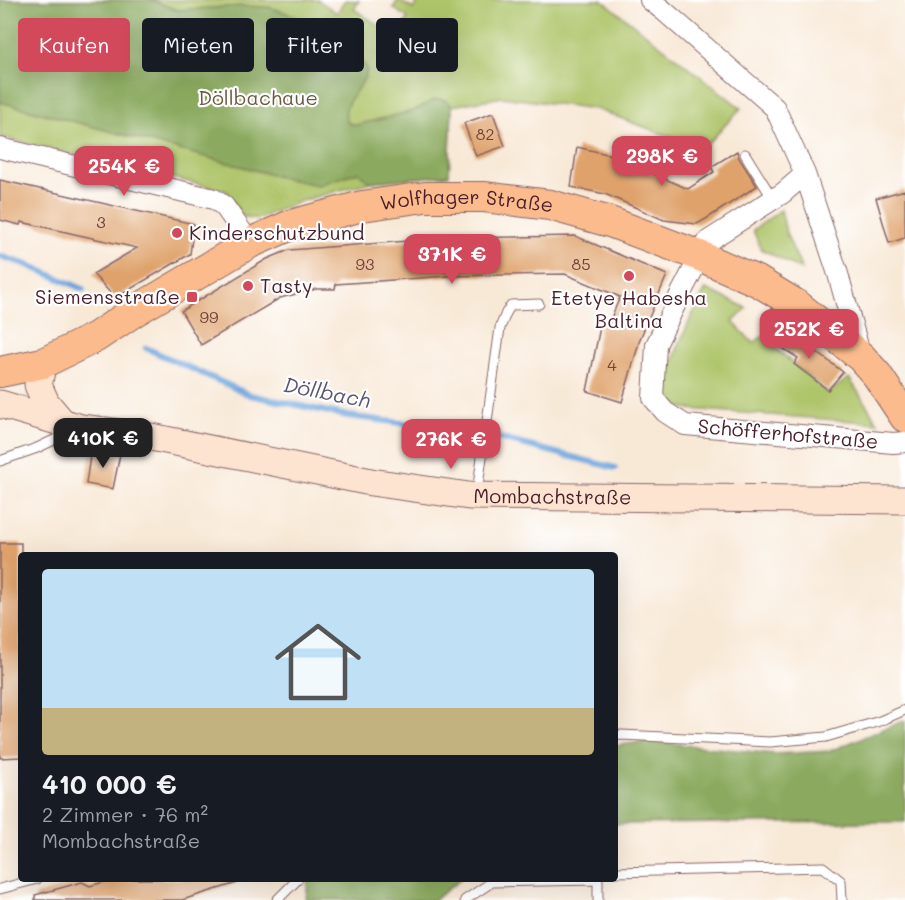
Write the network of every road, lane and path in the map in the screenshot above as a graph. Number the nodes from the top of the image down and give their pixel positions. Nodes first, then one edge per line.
1 (650, 0) edge
2 (0, 148) edge
3 (745, 153) dead end
4 (805, 174) junction
5 (772, 199) junction
6 (250, 243) junction
7 (700, 256) junction
8 (539, 304) dead end
9 (861, 357) junction
10 (43, 363) junction
11 (0, 372) edge
12 (0, 404) edge
13 (905, 417) edge
14 (72, 425) junction
15 (905, 442) edge
16 (0, 461) edge
17 (476, 495) junction
18 (905, 500) edge
19 (905, 710) edge
20 (618, 736) edge
21 (618, 872) edge
22 (26, 882) edge
23 (294, 882) edge
24 (492, 882) edge
25 (598, 882) edge
26 (0, 889) edge
27 (277, 900) edge
28 (465, 900) edge
29 (597, 900) edge
30 (842, 900) edge

1 - 4 street
2 - 6 street
3 - 5 lane
4 - 5 street, Schöfferhofstraße
4 - 9 street
5 - 7 street, Schöfferhofstraße
6 - 7 main road, Wolfhager Straße
6 - 10 main road, Wolfhager Straße
7 - 9 main road, Wolfhager Straße
7 - 15 street, Schöfferhofstraße
8 - 17 lane
9 - 13 main road, Wolfhager Straße
10 - 11 main road, Wolfhager Straße
10 - 14 street
12 - 14 street, Mombachstraße
14 - 16 lane
14 - 17 street, Mombachstraße
17 - 18 street, Mombachstraße
19 - 20 lane
21 - 30 lane
22 - 26 lane
23 - 27 lane
24 - 28 lane
25 - 29 lane

